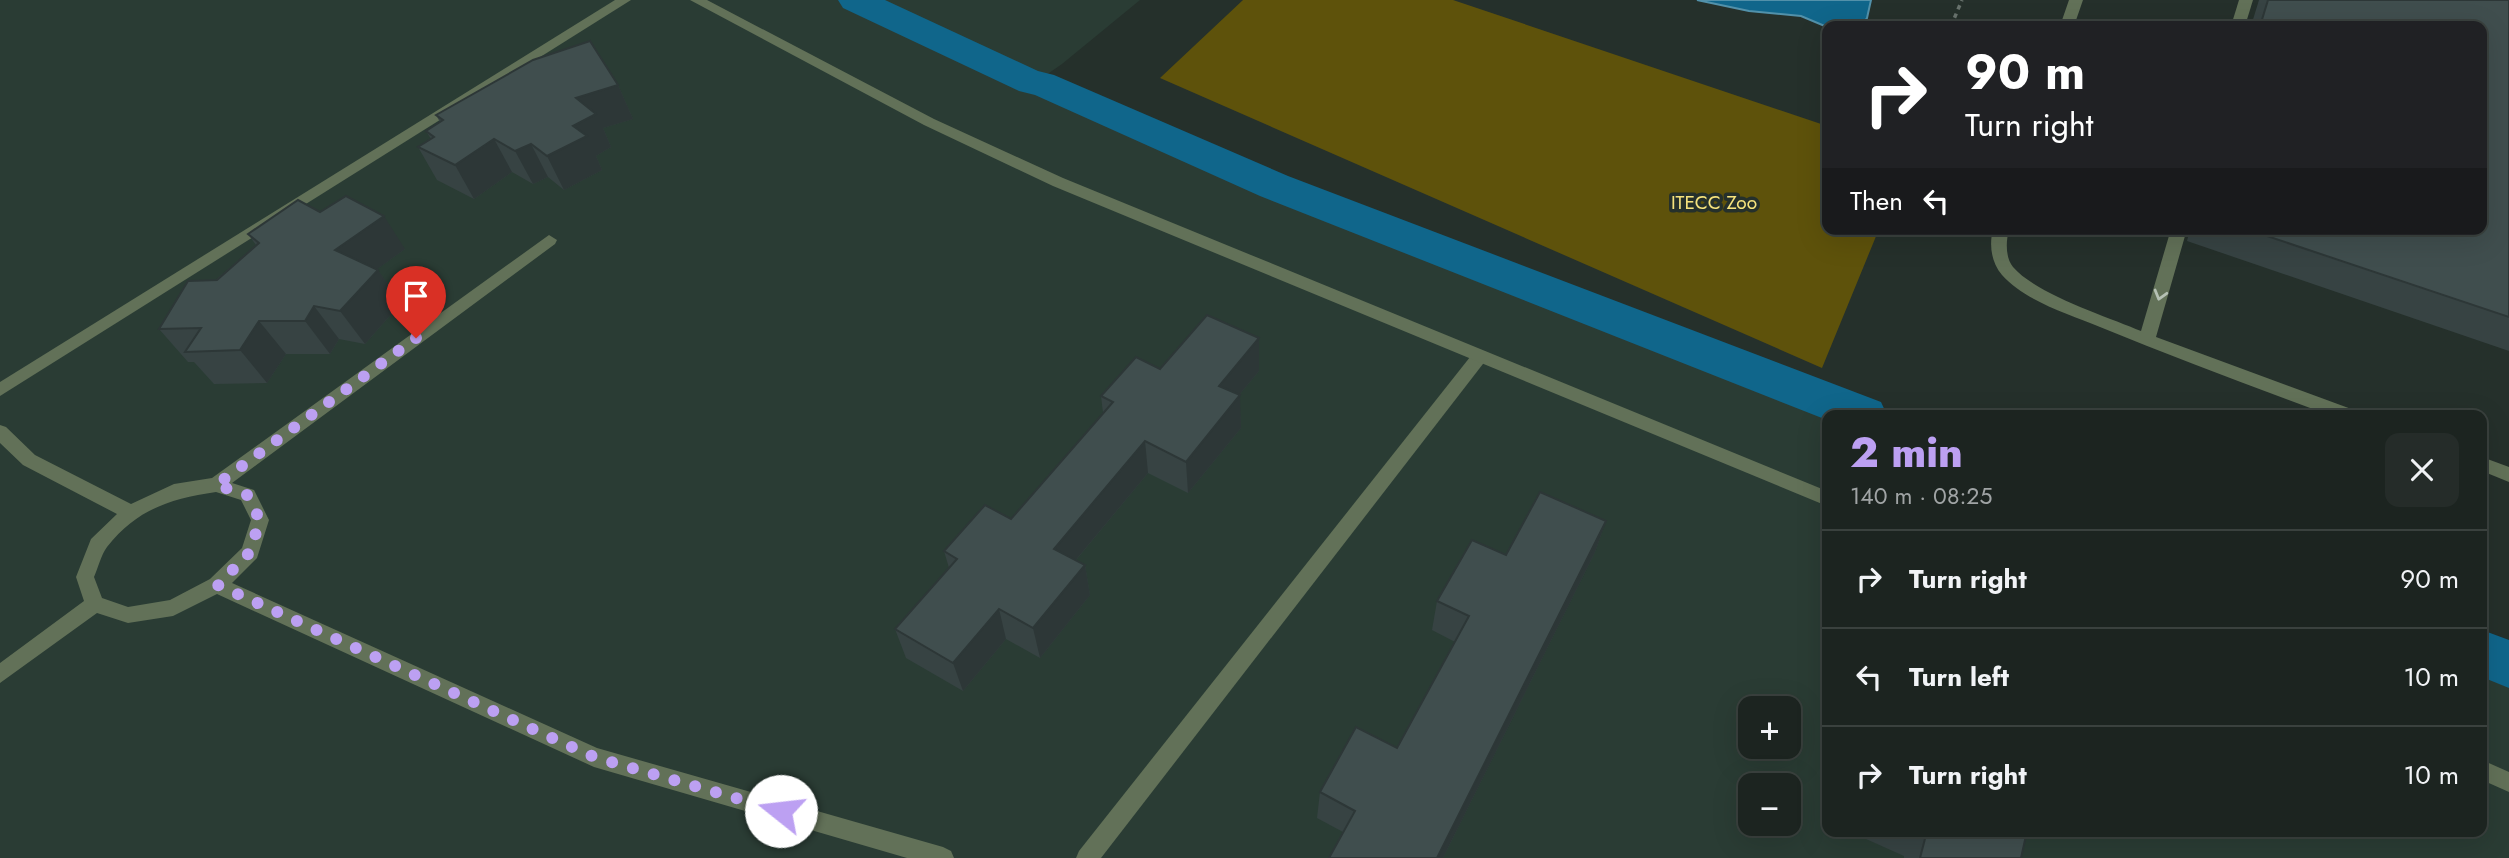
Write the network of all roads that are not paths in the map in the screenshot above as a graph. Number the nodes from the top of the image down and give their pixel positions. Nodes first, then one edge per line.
1 (624, 0) edge
2 (697, 0) edge
3 (2076, 0) edge
4 (2246, 0) edge
5 (2069, 21) edge
6 (2240, 21) edge
7 (1999, 235) edge
8 (2177, 235) edge
9 (549, 240) dead end
10 (2147, 340) junction
11 (1480, 356) junction
12 (0, 390) edge
13 (2335, 410) edge
14 (0, 432) edge
15 (2487, 466) edge
16 (2509, 475) edge
17 (216, 485) junction
18 (1822, 497) edge
19 (131, 512) junction
20 (218, 585) junction
21 (95, 604) junction
22 (0, 674) edge
23 (2487, 773) edge
24 (2509, 782) edge
25 (943, 858) edge
26 (1087, 858) edge

1 - 12 street
2 - 11 street
3 - 5 street
4 - 6 street
7 - 10 street
8 -> 10 street
9 - 17 street
10 - 13 street
11 - 18 street
11 - 26 street
14 - 19 street
15 - 16 street
17 - 19 street
17 - 20 street
19 - 21 street
20 - 21 street
20 - 25 street
21 - 22 street
23 - 24 street

